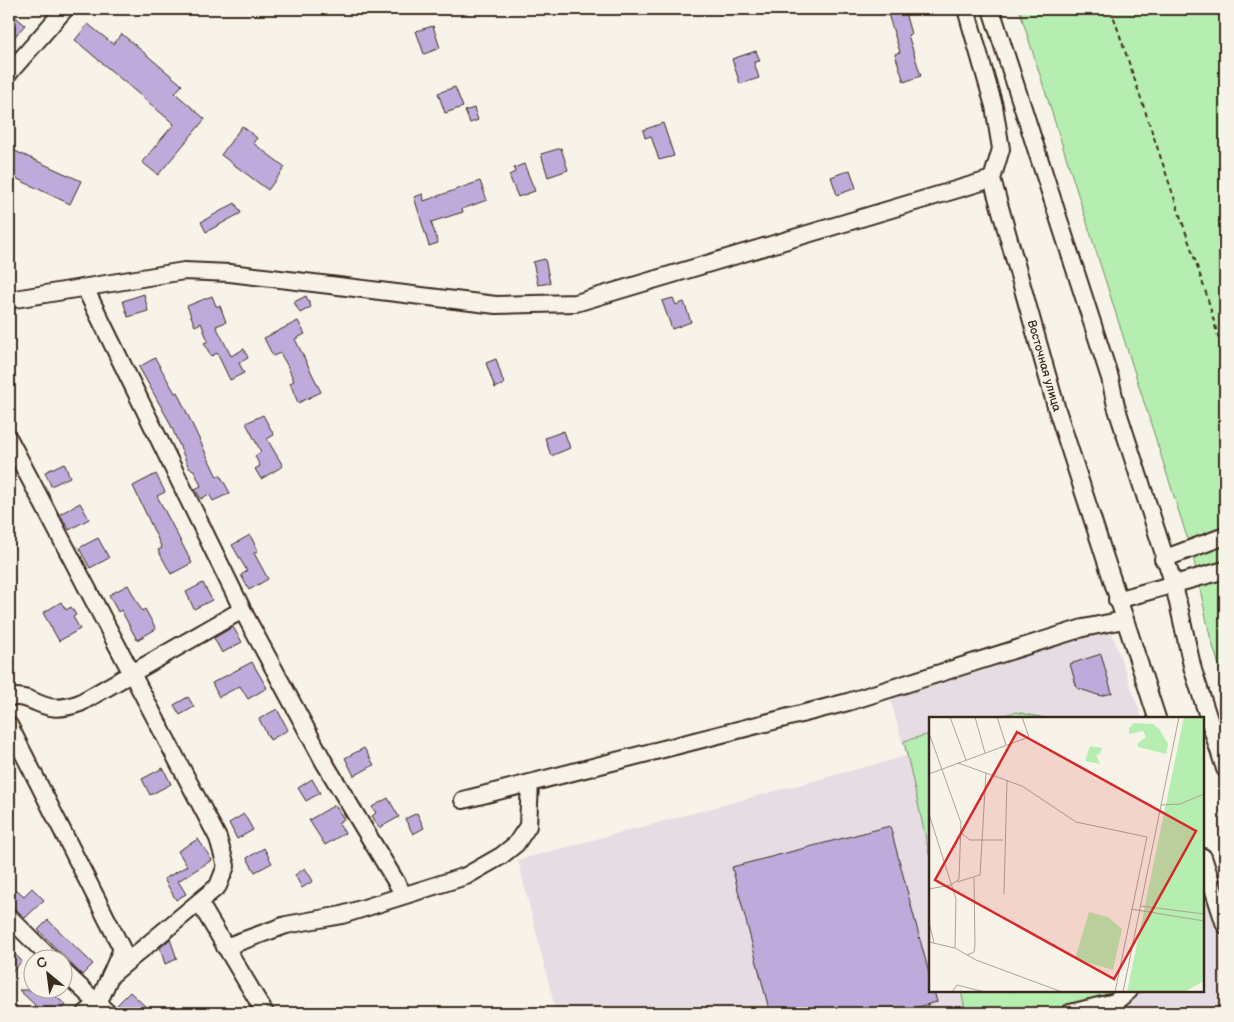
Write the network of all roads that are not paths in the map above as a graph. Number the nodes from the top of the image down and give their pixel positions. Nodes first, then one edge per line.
1 (65, 9) edge
2 (966, 9) edge
3 (991, 9) edge
4 (9, 73) edge
5 (992, 179) junction
6 (85, 288) junction
7 (9, 300) edge
8 (9, 439) edge
9 (1225, 536) edge
10 (1163, 558) junction
11 (1225, 570) edge
12 (1174, 585) junction
13 (1118, 600) junction
14 (242, 610) junction
15 (1124, 620) junction
16 (130, 674) junction
17 (9, 697) edge
18 (1157, 717) edge
19 (9, 725) edge
20 (1225, 769) edge
21 (530, 783) junction
22 (463, 800) dead end
23 (1204, 860) edge
24 (404, 895) junction
25 (199, 902) junction
26 (9, 917) edge
27 (1225, 925) edge
28 (225, 947) junction
29 (42, 950) edge
30 (110, 976) junction
31 (72, 981) edge
32 (1128, 992) edge
33 (97, 1010) edge
34 (265, 1013) edge
35 (1070, 1013) edge

1 - 4 street
2 - 5 street
3 - 10 street
5 - 6 street
5 - 13 street, Восточная улица
6 - 7 street
6 - 14 street
8 - 16 street
9 - 10 street
10 - 12 street
11 - 12 street
12 - 13 street
12 - 20 street
13 - 15 street, Восточная улица
14 - 16 street
14 - 24 street
15 - 18 street, Восточная улица
15 - 21 street
16 - 17 street
16 - 25 street
19 - 30 street
21 - 22 street
21 - 24 street
23 - 27 street
24 - 28 street
25 - 28 street
25 - 30 street
26 - 29 street
28 - 34 street
30 - 33 street
31 - 33 street
32 - 35 street

